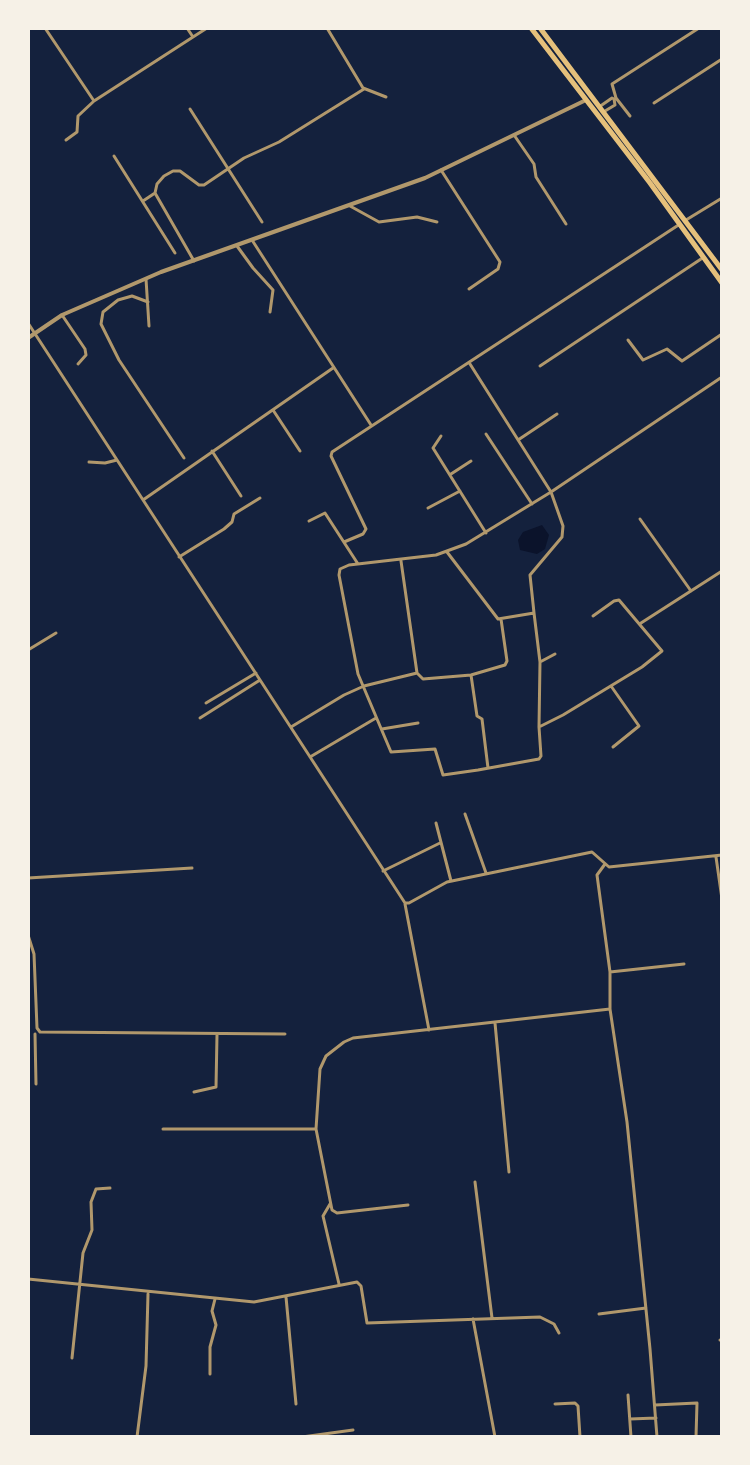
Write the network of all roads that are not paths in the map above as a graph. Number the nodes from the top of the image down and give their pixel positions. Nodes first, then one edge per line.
1 (45, 28) edge
2 (187, 28) edge
3 (207, 28) edge
4 (327, 28) edge
5 (531, 28) edge
6 (540, 28) edge
7 (699, 28) edge
8 (193, 37) junction
9 (722, 59) edge
10 (364, 89) junction
11 (386, 97) dead end
12 (589, 98) junction
13 (615, 99) junction
14 (94, 101) junction
15 (654, 103) dead end
16 (190, 109) dead end
17 (601, 109) junction
18 (630, 116) dead end
19 (514, 135) junction
20 (66, 140) dead end
21 (114, 156) dead end
22 (227, 168) junction
23 (441, 170) junction
24 (155, 193) junction
25 (722, 198) edge
26 (143, 201) junction
27 (350, 206) junction
28 (262, 222) dead end
29 (437, 222) dead end
30 (683, 222) junction
31 (566, 224) dead end
32 (252, 240) junction
33 (237, 246) junction
34 (175, 253) dead end
35 (704, 257) junction
36 (194, 261) junction
37 (722, 270) edge
38 (146, 279) junction
39 (722, 283) edge
40 (469, 289) dead end
41 (148, 302) junction
42 (270, 312) dead end
43 (62, 315) junction
44 (28, 323) edge
45 (149, 326) dead end
46 (35, 334) junction
47 (722, 334) edge
48 (28, 338) edge
49 (628, 340) dead end
50 (469, 363) junction
51 (78, 364) dead end
52 (540, 366) dead end
53 (333, 368) junction
54 (722, 377) edge
55 (273, 410) junction
56 (557, 414) dead end
57 (372, 426) junction
58 (486, 434) dead end
59 (441, 436) dead end
60 (518, 440) junction
61 (212, 451) junction
62 (300, 451) dead end
63 (184, 458) dead end
64 (118, 460) junction
65 (471, 461) dead end
66 (89, 462) dead end
67 (451, 475) junction
68 (460, 491) junction
69 (551, 492) junction
70 (241, 496) dead end
71 (260, 498) dead end
72 (143, 500) junction
73 (532, 504) junction
74 (428, 508) dead end
75 (640, 519) dead end
76 (309, 521) dead end
77 (486, 533) junction
78 (344, 542) junction
79 (446, 552) junction
80 (179, 557) junction
81 (401, 559) junction
82 (358, 564) junction
83 (722, 571) edge
84 (691, 591) junction
85 (534, 613) junction
86 (593, 616) dead end
87 (501, 619) junction
88 (641, 624) junction
89 (56, 633) dead end
90 (28, 650) edge
91 (555, 654) dead end
92 (540, 662) junction
93 (256, 673) junction
94 (417, 673) junction
95 (471, 675) junction
96 (260, 680) junction
97 (364, 686) junction
98 (611, 686) junction
99 (206, 703) dead end
100 (200, 718) dead end
101 (377, 718) junction
102 (418, 723) dead end
103 (291, 727) junction
104 (539, 727) junction
105 (382, 729) junction
106 (613, 747) dead end
107 (310, 757) junction
108 (488, 768) junction
109 (465, 814) dead end
110 (436, 823) dead end
111 (440, 843) junction
112 (722, 855) edge
113 (716, 857) junction
114 (605, 864) junction
115 (192, 868) dead end
116 (383, 871) junction
117 (486, 873) junction
118 (28, 878) edge
119 (451, 881) junction
120 (722, 899) edge
121 (405, 903) junction
122 (28, 935) edge
123 (684, 964) dead end
124 (610, 972) junction
125 (610, 1009) junction
126 (495, 1023) junction
127 (429, 1030) junction
128 (37, 1032) junction
129 (285, 1034) dead end
130 (217, 1035) junction
131 (28, 1037) edge
132 (36, 1084) dead end
133 (194, 1092) dead end
134 (163, 1129) dead end
135 (316, 1129) junction
136 (509, 1172) dead end
137 (475, 1182) dead end
138 (110, 1188) dead end
139 (331, 1203) junction
140 (408, 1205) dead end
141 (28, 1279) edge
142 (339, 1284) junction
143 (81, 1285) junction
144 (148, 1293) junction
145 (286, 1297) junction
146 (215, 1299) junction
147 (646, 1308) junction
148 (599, 1314) dead end
149 (492, 1318) junction
150 (473, 1319) junction
151 (559, 1333) dead end
152 (72, 1358) dead end
153 (210, 1374) dead end
154 (628, 1395) dead end
155 (296, 1404) dead end
156 (555, 1404) dead end
157 (655, 1405) junction
158 (656, 1418) junction
159 (630, 1419) junction
160 (353, 1430) dead end
161 (137, 1437) edge
162 (213, 1437) edge
163 (259, 1437) edge
164 (302, 1437) edge
165 (495, 1437) edge
166 (580, 1437) edge
167 (631, 1437) edge
168 (657, 1437) edge
169 (696, 1437) edge

1 - 14 street
2 - 8 street
3 - 8 street
4 - 10 street
5 - 12 main road
6 - 12 main road
7 - 13 street
8 - 14 street
9 - 15 street
10 - 11 street
10 - 22 street
12 - 17 main road
12 - 19 street
12 - 30 main road
13 - 17 street
13 - 18 street
14 - 20 street
16 - 22 street
17 - 30 main road
19 - 23 street
19 - 31 street
21 - 26 street
22 - 24 street
22 - 28 street
23 - 27 street
23 - 40 street
24 - 26 street
24 - 36 street
25 - 30 street
26 - 34 street
27 - 29 street
27 - 32 street
30 - 35 main road
30 - 37 main road
30 - 50 street
32 - 33 street
32 - 53 street
33 - 36 street
33 - 42 street
35 - 39 main road
35 - 52 street
36 - 38 street
38 - 41 street
38 - 43 street
41 - 45 street
41 - 63 street
43 - 46 street
43 - 51 street
44 - 46 street
46 - 48 street
46 - 64 street
47 - 49 street
50 - 57 street
50 - 60 street
53 - 55 street
53 - 57 street
54 - 69 street
55 - 61 street
55 - 62 street
56 - 60 street
57 - 78 street
58 - 73 street
59 - 67 street
60 - 69 street
61 - 70 street
61 - 72 street
64 - 66 street
64 - 72 street
65 - 67 street
67 - 68 street
68 - 74 street
68 - 77 street
69 - 73 street
69 - 85 street
71 - 80 street
72 - 80 street
73 - 77 street
75 - 84 street
76 - 78 street
77 - 79 street
78 - 82 street
79 - 81 street
79 - 87 street
80 - 93 street
81 - 82 street
81 - 94 street
82 - 97 street
83 - 84 street
84 - 88 street
85 - 87 street
85 - 92 street
86 - 88 street
87 - 95 street
88 - 98 street
89 - 90 street
91 - 92 street
92 - 104 street
93 - 96 street
93 - 99 street
94 - 95 street
94 - 97 street
95 - 108 street
96 - 100 street
96 - 103 street
97 - 101 street
97 - 103 street
98 - 104 street
98 - 106 street
101 - 105 street
101 - 107 street
102 - 105 street
103 - 107 street
104 - 108 street
105 - 108 street
107 - 116 street
109 - 117 street
110 - 111 street
111 - 116 street
111 - 119 street
112 - 113 street
113 - 114 street
113 - 120 street
114 - 117 street
114 - 124 street
115 - 118 street
116 - 121 street
117 - 119 street
119 - 121 street
121 - 127 street
122 - 128 street
123 - 124 street
124 - 125 street
125 - 126 street
125 - 147 street
126 - 127 street
126 - 136 street
127 - 135 street
128 - 130 street
128 - 131 street
128 - 132 street
129 - 130 street
130 - 133 street
134 - 135 street
135 - 139 street
137 - 149 street
138 - 143 street
139 - 140 street
139 - 142 street
141 - 143 street
142 - 145 street
142 - 150 street
143 - 144 street
143 - 152 street
144 - 146 street
144 - 161 street
145 - 146 street
145 - 155 street
146 - 153 street
147 - 148 street
147 - 157 street
149 - 150 street
149 - 151 street
150 - 165 street
154 - 159 street
156 - 166 street
157 - 158 street
157 - 169 street
158 - 159 street
158 - 168 street
159 - 167 street
160 - 164 street
162 - 163 street

